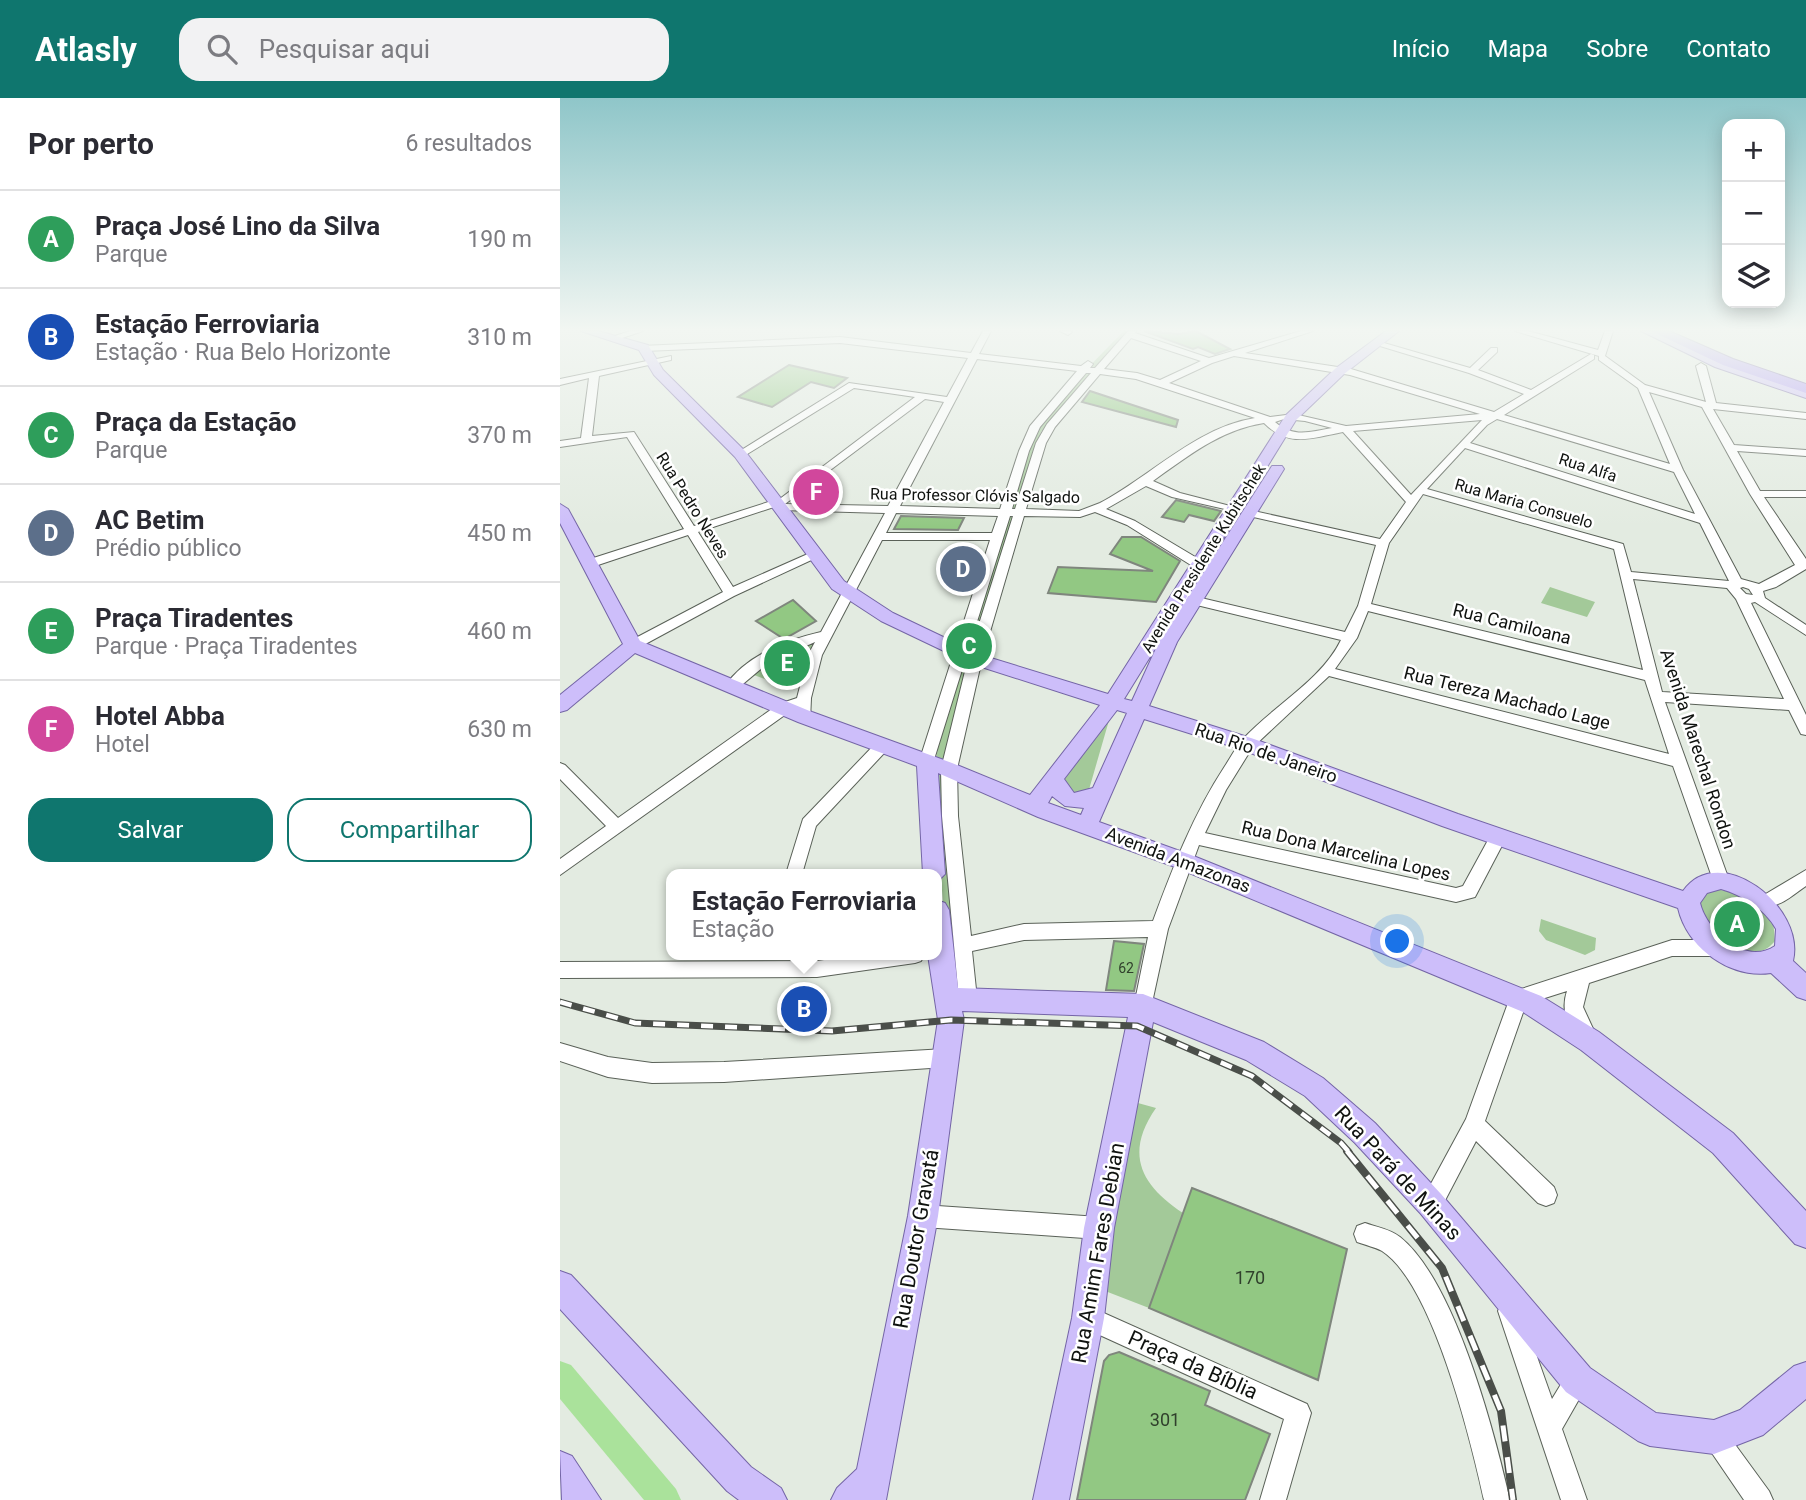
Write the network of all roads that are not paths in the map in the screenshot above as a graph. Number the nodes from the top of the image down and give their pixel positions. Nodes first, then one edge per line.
1 (591, 396) edge
2 (685, 396) edge
3 (833, 396) edge
4 (923, 396) edge
5 (926, 396) edge
6 (952, 396) edge
7 (1060, 396) edge
8 (1077, 396) edge
9 (1198, 396) edge
10 (1321, 396) edge
11 (1325, 396) edge
12 (1431, 396) edge
13 (1524, 396) edge
14 (1646, 396) edge
15 (1677, 396) edge
16 (1707, 396) edge
17 (950, 400) junction
18 (1709, 405) junction
19 (1494, 415) junction
20 (1806, 416) edge
21 (1270, 420) junction
22 (1306, 420) junction
23 (1290, 429) junction
24 (1345, 429) junction
25 (586, 441) junction
26 (560, 444) edge
27 (1465, 445) junction
28 (1732, 448) junction
29 (1806, 453) edge
30 (740, 454) junction
31 (1678, 470) junction
32 (1147, 482) junction
33 (1420, 490) junction
34 (1756, 494) junction
35 (1806, 494) edge
36 (1412, 502) junction
37 (779, 505) junction
38 (560, 509) edge
39 (892, 509) junction
40 (1097, 509) junction
41 (1013, 512) junction
42 (1241, 512) junction
43 (1702, 520) junction
44 (691, 532) junction
45 (879, 536) junction
46 (998, 537) junction
47 (1383, 543) junction
48 (1619, 547) joint
49 (814, 556) junction
50 (587, 564) junction
51 (1198, 564) junction
52 (1804, 564) edge
53 (1627, 575) junction
54 (1738, 589) junction
55 (730, 593) junction
56 (849, 593) junction
57 (1757, 594) junction
58 (1186, 599) junction
59 (1364, 606) junction
60 (1806, 631) edge
61 (826, 635) junction
62 (1350, 638) junction
63 (633, 645) junction
64 (967, 656) junction
65 (1326, 671) junction
66 (1651, 677) junction
67 (732, 686) junction
68 (1656, 697) junction
69 (1114, 701) junction
70 (561, 704) edge
71 (1794, 705) junction
72 (805, 707) junction
73 (784, 708) junction
74 (1139, 709) junction
75 (1806, 730) edge
76 (1247, 744) junction
77 (881, 746) junction
78 (927, 762) junction
79 (1679, 762) junction
80 (560, 769) edge
81 (950, 769) junction
82 (1053, 778) junction
83 (1102, 793) junction
84 (1034, 806) junction
85 (1087, 825) junction
86 (617, 827) junction
87 (1499, 836) junction
88 (1194, 837) junction
89 (1183, 861) junction
90 (560, 868) edge
91 (795, 869) edge
92 (934, 869) edge
93 (1806, 877) edge
94 (1721, 880) junction
95 (1770, 900) junction
96 (1691, 913) junction
97 (1159, 929) junction
98 (942, 932) edge
99 (1672, 948) junction
100 (1716, 948) junction
101 (946, 949) edge
102 (880, 960) edge
103 (1774, 960) junction
104 (769, 962) edge
105 (560, 970) edge
106 (1574, 982) junction
107 (1806, 989) edge
108 (958, 999) junction
109 (1525, 1001) junction
110 (1143, 1006) junction
111 (1590, 1041) junction
112 (560, 1052) edge
113 (945, 1058) junction
114 (1474, 1124) junction
115 (1546, 1195) dead end
116 (1431, 1204) junction
117 (922, 1216) junction
118 (1100, 1228) junction
119 (1806, 1233) edge
120 (1365, 1234) dead end
121 (560, 1286) edge
122 (1502, 1289) junction
123 (1088, 1318) junction
124 (1806, 1378) edge
125 (1578, 1380) junction
126 (1549, 1427) junction
127 (1714, 1437) junction
128 (560, 1468) edge
129 (863, 1493) edge
130 (583, 1500) edge
131 (769, 1500) edge
132 (1051, 1500) edge
133 (1273, 1500) edge
134 (1497, 1500) edge
135 (1574, 1500) edge
136 (1760, 1500) edge

1 - 25 street
2 - 30 main road, Rua Rio de Janeiro
3 - 30 street
4 - 37 street
5 - 17 street
6 - 17 street
7 - 41 street
8 - 41 street
9 - 21 street
10 - 23 main road, Avenida Presidente Kubitschek
11 - 22 main road, Avenida Presidente Kubitschek
12 - 19 street
13 - 19 street
14 - 31 street
15 - 18 street
16 - 18 street
17 - 39 street
18 - 20 street
18 - 28 street
19 - 24 street
19 - 27 street
19 - 31 street
21 - 23 street, Rua Professor Clóvis Salgado
21 - 23 street
21 - 32 street, Rua Professor Clóvis Salgado
22 - 23 main road, Avenida Presidente Kubitschek
22 - 23 street
22 - 24 street
23 - 24 street
23 - 42 main road, Avenida Presidente Kubitschek
24 - 36 street
25 - 26 street
25 - 44 street, Rua Pedro Neves
27 - 33 street
27 - 43 street, Rua Alfa
28 - 29 street
28 - 34 street
30 - 37 main road, Rua Rio de Janeiro
31 - 43 street
32 - 40 street, Rua Professor Clóvis Salgado
32 - 42 street
33 - 36 street
33 - 48 street, Rua Maria Consuelo
34 - 35 street
34 - 52 street
36 - 47 street
37 - 39 street, Rua Professor Clóvis Salgado
37 - 44 street
37 - 49 main road, Rua Rio de Janeiro
38 - 50 main road
39 - 41 street, Rua Professor Clóvis Salgado
39 - 45 street
40 - 41 street, Rua Professor Clóvis Salgado
40 - 51 street
41 - 46 street
41 - 64 street
42 - 47 street
42 - 51 main road, Avenida Presidente Kubitschek
42 - 58 main road, Avenida Presidente Kubitschek
43 - 54 street
44 - 50 street
44 - 55 street, Rua Pedro Neves
45 - 46 street
45 - 56 street
46 - 64 street
47 - 59 street
48 - 53 street, Avenida Marechal Rondon
49 - 55 street
49 - 56 main road, Rua Rio de Janeiro
50 - 63 main road
51 - 58 main road, Avenida Presidente Kubitschek
52 - 57 street
53 - 54 street
53 - 66 street, Avenida Marechal Rondon
54 - 57 street
54 - 71 street
55 - 63 street
56 - 61 street
56 - 64 main road, Rua Rio de Janeiro
57 - 60 street
58 - 62 street
58 - 69 main road, Avenida Presidente Kubitschek
58 - 74 main road, Avenida Presidente Kubitschek
59 - 62 street
59 - 66 street, Rua Camiloana
61 - 67 street
61 - 72 street
62 - 65 street
63 - 67 main road, Avenida Amazonas
63 - 70 main road
64 - 69 main road, Rua Rio de Janeiro
64 - 78 street
64 - 81 street
65 - 76 street
65 - 79 street, Rua Tereza Machado Lage
66 - 68 street, Avenida Marechal Rondon
67 - 73 main road, Avenida Amazonas
68 - 71 street
68 - 79 street, Avenida Marechal Rondon
69 - 74 main road, Rua Rio de Janeiro
69 - 82 main road, Avenida Presidente Kubitschek
71 - 75 street
72 - 73 main road, Avenida Amazonas
72 - 77 main road, Avenida Amazonas
73 - 86 street
74 - 76 main road, Rua Rio de Janeiro
74 - 83 main road, Avenida Presidente Kubitschek
76 - 87 main road, Rua Rio de Janeiro
76 - 88 street
77 - 78 main road, Avenida Amazonas
77 - 91 street
78 - 81 main road, Avenida Amazonas
78 - 92 main road
79 - 94 street, Avenida Marechal Rondon
80 - 86 street
81 - 84 main road, Avenida Amazonas
81 - 101 street
82 - 83 main road
82 - 84 main road, Avenida Presidente Kubitschek
83 - 85 main road, Avenida Presidente Kubitschek
84 - 85 main road, Avenida Amazonas
85 - 89 main road, Avenida Amazonas
86 - 90 street
87 - 88 street, Rua Dona Marcelina Lopes
87 - 96 main road, Rua Rio de Janeiro
88 - 89 street
89 - 97 street
89 - 109 main road, Avenida Amazonas
93 - 95 street
94 - 95 main road
94 - 96 main road
95 - 103 main road
96 - 99 street
96 - 100 main road
97 - 101 street
97 - 110 street
98 - 101 main road, Rua Doutor Gravatá
99 - 100 street
99 - 106 street
100 - 103 main road
101 - 108 main road, Rua Doutor Gravatá
102 - 104 street
103 - 107 main road
104 - 105 street
106 - 109 street
106 - 111 street
108 - 110 main road, Rua Pará de Minas
108 - 113 main road, Rua Doutor Gravatá
109 - 111 main road, Avenida Amazonas
109 - 114 street
110 - 116 main road, Rua Pará de Minas
110 - 118 main road, Rua Amim Fares Debian
111 - 119 main road, Avenida Amazonas
112 - 113 street
113 - 117 main road, Rua Doutor Gravatá
114 - 115 street
114 - 116 street
116 - 122 main road, Rua Pará de Minas
117 - 118 street
117 - 129 main road, Rua Doutor Gravatá
118 - 123 main road, Rua Amim Fares Debian
120 - 134 street
121 - 131 main road
122 - 125 main road, Rua Pará de Minas
122 - 126 street
123 - 132 main road, Rua Amim Fares Debian
123 - 133 street, Praça da Bíblia
124 - 127 main road
125 - 126 street
125 - 127 main road, Rua Pará de Minas
126 - 135 street
127 - 136 street
128 - 130 main road

